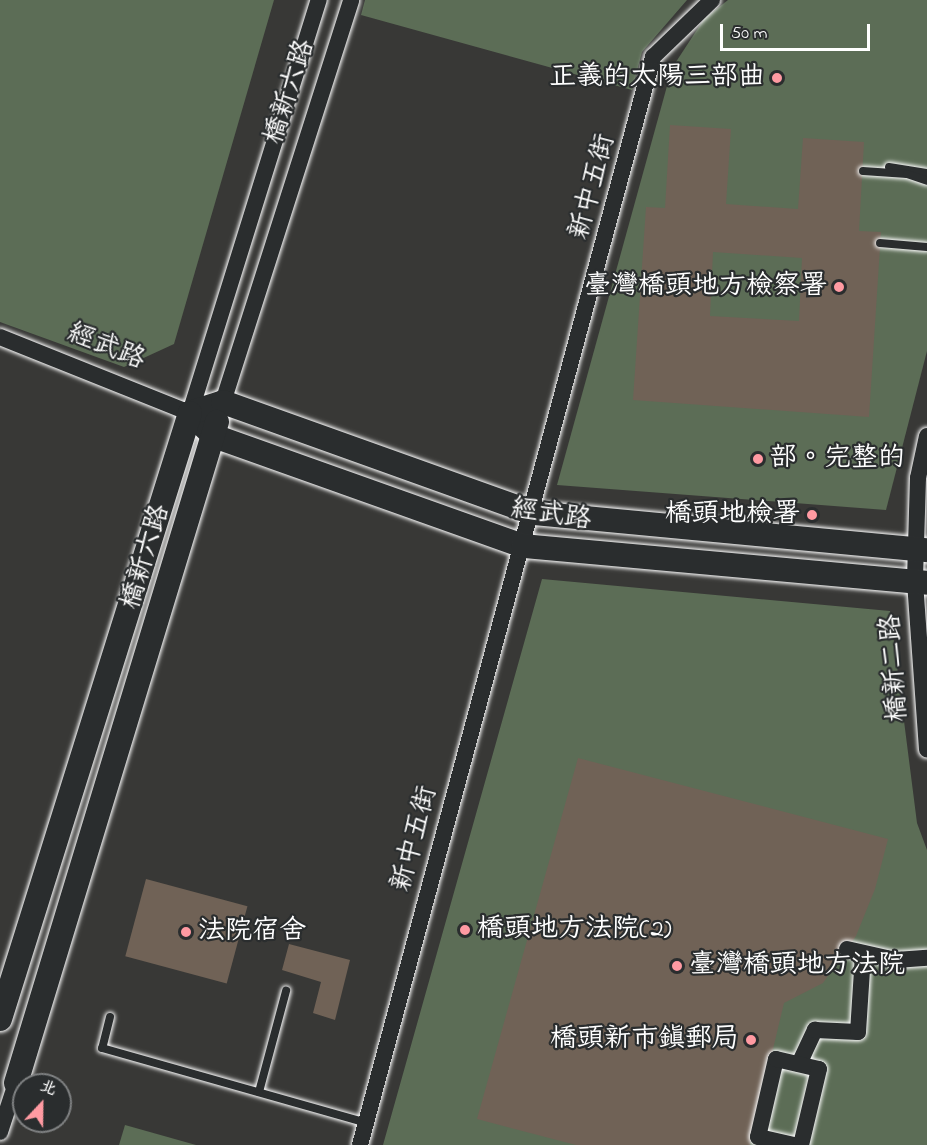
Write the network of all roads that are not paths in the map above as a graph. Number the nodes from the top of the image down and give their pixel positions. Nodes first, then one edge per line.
1 (319, 0) edge
2 (351, 0) edge
3 (712, 0) edge
4 (927, 173) edge
5 (927, 181) edge
6 (880, 243) dead end
7 (927, 247) edge
8 (0, 336) edge
9 (223, 402) junction
10 (190, 413) junction
11 (214, 436) junction
12 (927, 436) edge
13 (533, 513) junction
14 (523, 546) junction
15 (922, 550) edge
16 (921, 582) edge
17 (927, 750) edge
18 (927, 958) edge
19 (286, 991) dead end
20 (110, 1017) dead end
21 (0, 1019) edge
22 (799, 1064) junction
23 (19, 1073) edge
24 (259, 1092) junction
25 (12, 1095) edge
26 (367, 1123) junction
27 (0, 1132) edge
28 (765, 1142) edge
29 (360, 1145) edge
30 (794, 1145) edge
31 (801, 1145) edge

1 - 10 street, 橋新六路
2 - 9 street, 橋新六路
3 - 13 street, 新中五街
4 - 5 lane
6 - 7 lane
8 - 10 street, 經武路
9 - 10 street
9 - 11 street, 橋新六路
9 - 13 street, 經武路
10 - 11 street, 經武路
10 - 21 street, 橋新六路
11 - 14 street, 經武路
11 - 23 street, 橋新六路
12 - 15 street, 橋新二路
13 - 14 street, 新中五街
13 - 15 street, 經武路
14 - 16 street, 經武路
14 - 26 street, 新中五街
15 - 16 street, 橋新二路
16 - 17 street, 橋新二路
18 - 22 street
19 - 24 lane
20 - 24 lane
22 - 28 street
22 - 31 street
24 - 26 lane
25 - 27 street, 橋新六路
26 - 29 street, 新中五街
28 - 30 street

